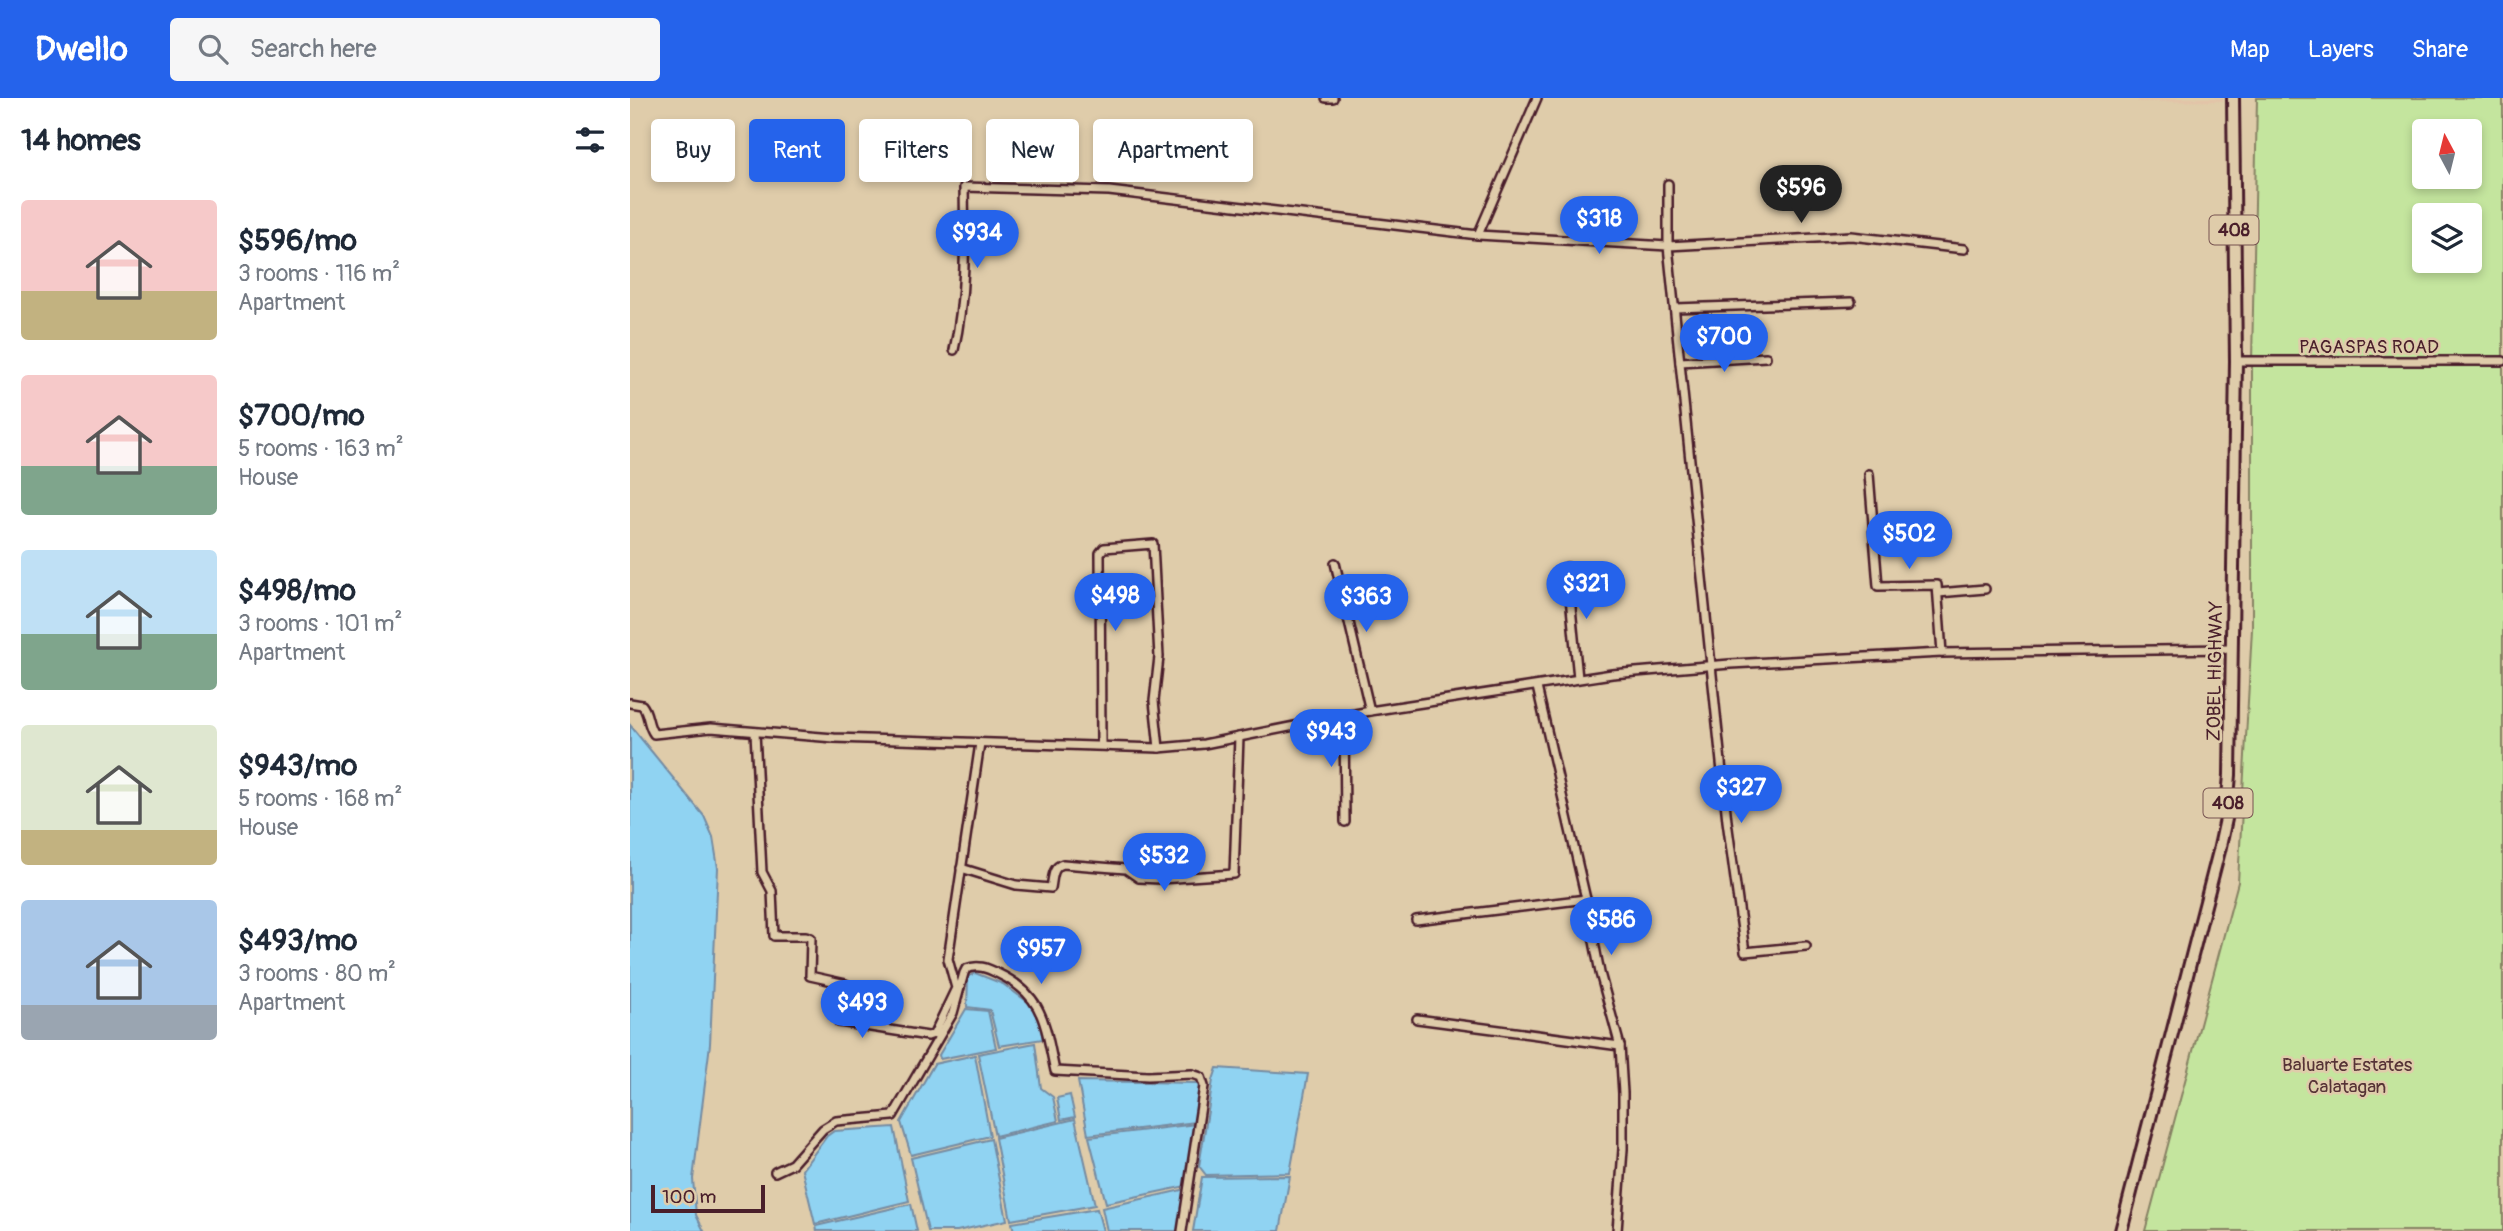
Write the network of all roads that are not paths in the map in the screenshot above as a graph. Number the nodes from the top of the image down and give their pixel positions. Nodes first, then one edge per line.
1 (1326, 98) edge
2 (1333, 98) edge
3 (1537, 98) edge
4 (2233, 98) edge
5 (1668, 184) dead end
6 (1478, 235) junction
7 (1668, 246) junction
8 (1964, 250) dead end
9 (1851, 302) dead end
10 (1675, 308) junction
11 (954, 350) dead end
12 (1766, 357) dead end
13 (2236, 361) junction
14 (2503, 361) edge
15 (1680, 362) junction
16 (1868, 474) dead end
17 (1335, 563) dead end
18 (1566, 567) dead end
19 (1985, 589) dead end
20 (1938, 593) junction
21 (2231, 649) junction
22 (1942, 653) junction
23 (1712, 666) junction
24 (1578, 678) junction
25 (1537, 687) junction
26 (630, 704) edge
27 (1370, 710) junction
28 (1344, 715) junction
29 (755, 732) junction
30 (1239, 737) junction
31 (980, 744) junction
32 (1101, 744) junction
33 (1159, 748) junction
34 (1345, 822) dead end
35 (961, 868) junction
36 (1586, 899) junction
37 (1416, 920) dead end
38 (1806, 946) dead end
39 (1417, 1019) dead end
40 (1620, 1046) junction
41 (775, 1172) dead end
42 (1182, 1231) edge
43 (1617, 1231) edge
44 (2121, 1231) edge

1 - 2 street
3 - 6 street
4 - 13 main road, ZOBEL HIGHWAY / 408
5 - 7 street
6 - 7 street
6 - 11 street
7 - 8 street
7 - 10 street
9 - 10 street
10 - 15 street
12 - 15 street
13 - 14 street, PAGASPAS ROAD
13 - 21 main road, ZOBEL HIGHWAY / 408
15 - 23 street
16 - 20 street
17 - 27 street
18 - 24 street
19 - 20 street
20 - 22 street
21 - 22 street
21 - 44 main road, ZOBEL HIGHWAY / 408
22 - 23 street
23 - 24 street
23 - 38 street
24 - 25 street
25 - 27 street
25 - 36 street
26 - 29 street
27 - 28 street
28 - 30 street
28 - 34 street
29 - 31 street
29 - 35 street
30 - 33 street
30 - 35 street
31 - 32 street
31 - 35 street
32 - 33 street
32 - 33 street
36 - 37 street
36 - 40 street
39 - 40 street
40 - 43 street
41 - 42 street

